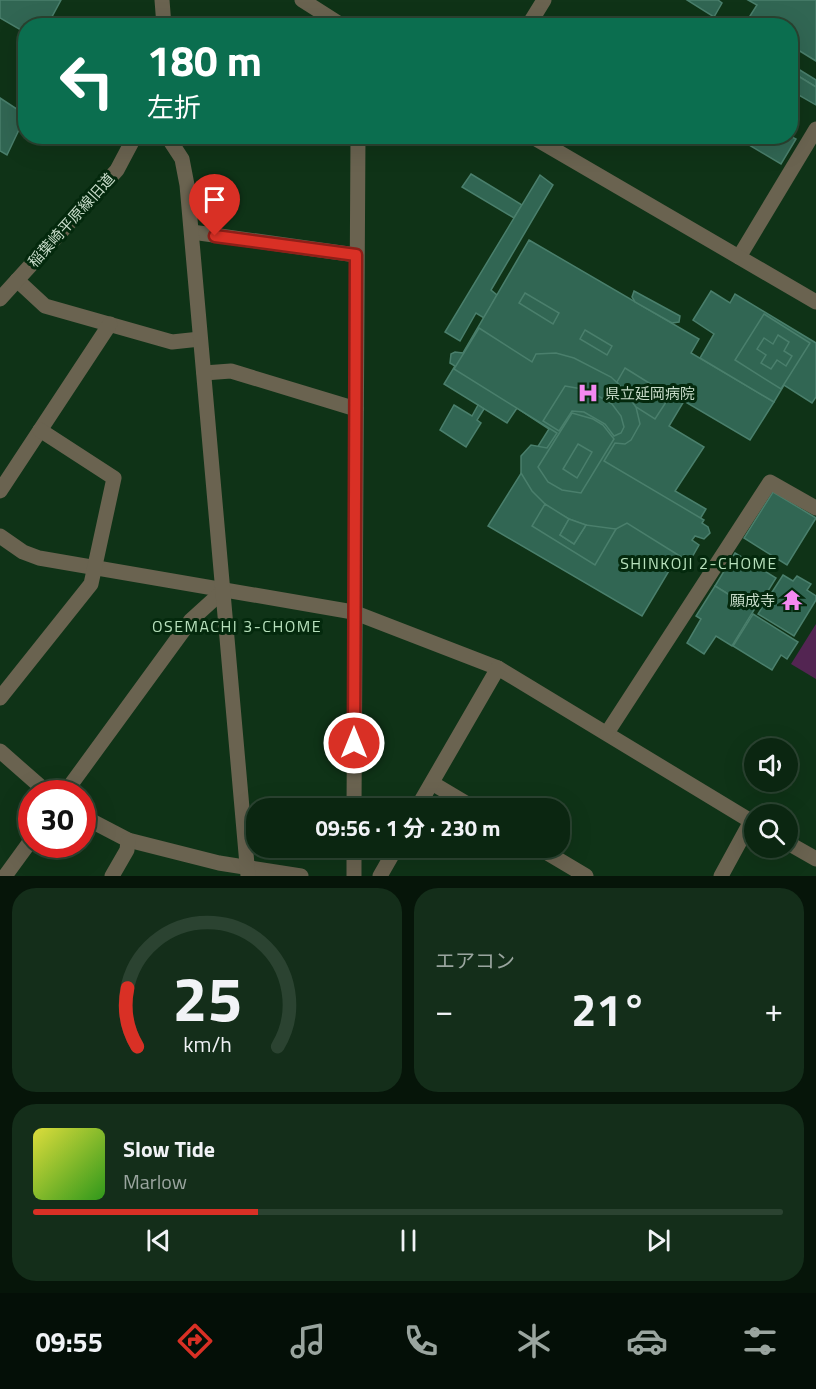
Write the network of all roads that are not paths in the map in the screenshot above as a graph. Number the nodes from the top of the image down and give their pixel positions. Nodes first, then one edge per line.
1 (162, 0) edge
2 (302, 0) edge
3 (544, 0) edge
4 (163, 18) edge
5 (330, 18) edge
6 (533, 18) edge
7 (816, 129) edge
8 (131, 144) edge
9 (172, 144) edge
10 (358, 144) edge
11 (545, 144) edge
12 (192, 232) junction
13 (356, 255) junction
14 (739, 257) junction
15 (17, 280) junction
16 (0, 299) edge
17 (816, 302) edge
18 (110, 324) junction
19 (200, 339) junction
20 (204, 373) junction
21 (356, 409) junction
22 (40, 430) junction
23 (0, 491) edge
24 (816, 508) edge
25 (0, 536) edge
26 (93, 577) junction
27 (223, 591) junction
28 (353, 612) junction
29 (498, 668) junction
30 (0, 698) edge
31 (608, 733) junction
32 (0, 751) edge
33 (33, 780) edge
34 (74, 780) edge
35 (432, 783) junction
36 (354, 798) edge
37 (423, 798) edge
38 (457, 798) edge
39 (744, 816) edge
40 (96, 823) edge
41 (744, 837) edge
42 (128, 840) junction
43 (798, 849) edge
44 (18, 858) edge
45 (354, 858) edge
46 (390, 858) edge
47 (556, 858) edge
48 (816, 859) edge
49 (248, 872) edge
50 (5, 876) edge
51 (112, 876) edge
52 (302, 876) edge
53 (354, 876) edge
54 (380, 876) edge
55 (586, 876) edge
56 (721, 876) edge

1 - 4 street
2 - 5 street
3 - 6 street
7 - 14 street
8 - 15 street, 稲葉崎平原線旧道
9 - 12 street
10 - 13 street
11 - 14 street
12 - 13 street
12 - 19 street
13 - 21 street
14 - 17 street
15 - 16 street, 稲葉崎平原線旧道
15 - 18 street
18 - 19 street
18 - 22 street
19 - 20 street
20 - 21 street
20 - 27 street
21 - 28 street
22 - 23 street
22 - 26 street
24 - 31 street
25 - 26 street
26 - 27 street
26 - 30 street
27 - 28 street
27 - 34 street
27 - 49 street
28 - 29 street
28 - 36 street
29 - 31 street
29 - 35 street
31 - 39 street
32 - 33 street
35 - 37 street
35 - 38 street
40 - 42 street
41 - 56 street
42 - 49 street
42 - 51 street
43 - 48 street
44 - 50 street
45 - 53 street
46 - 54 street
47 - 55 street
49 - 52 street

